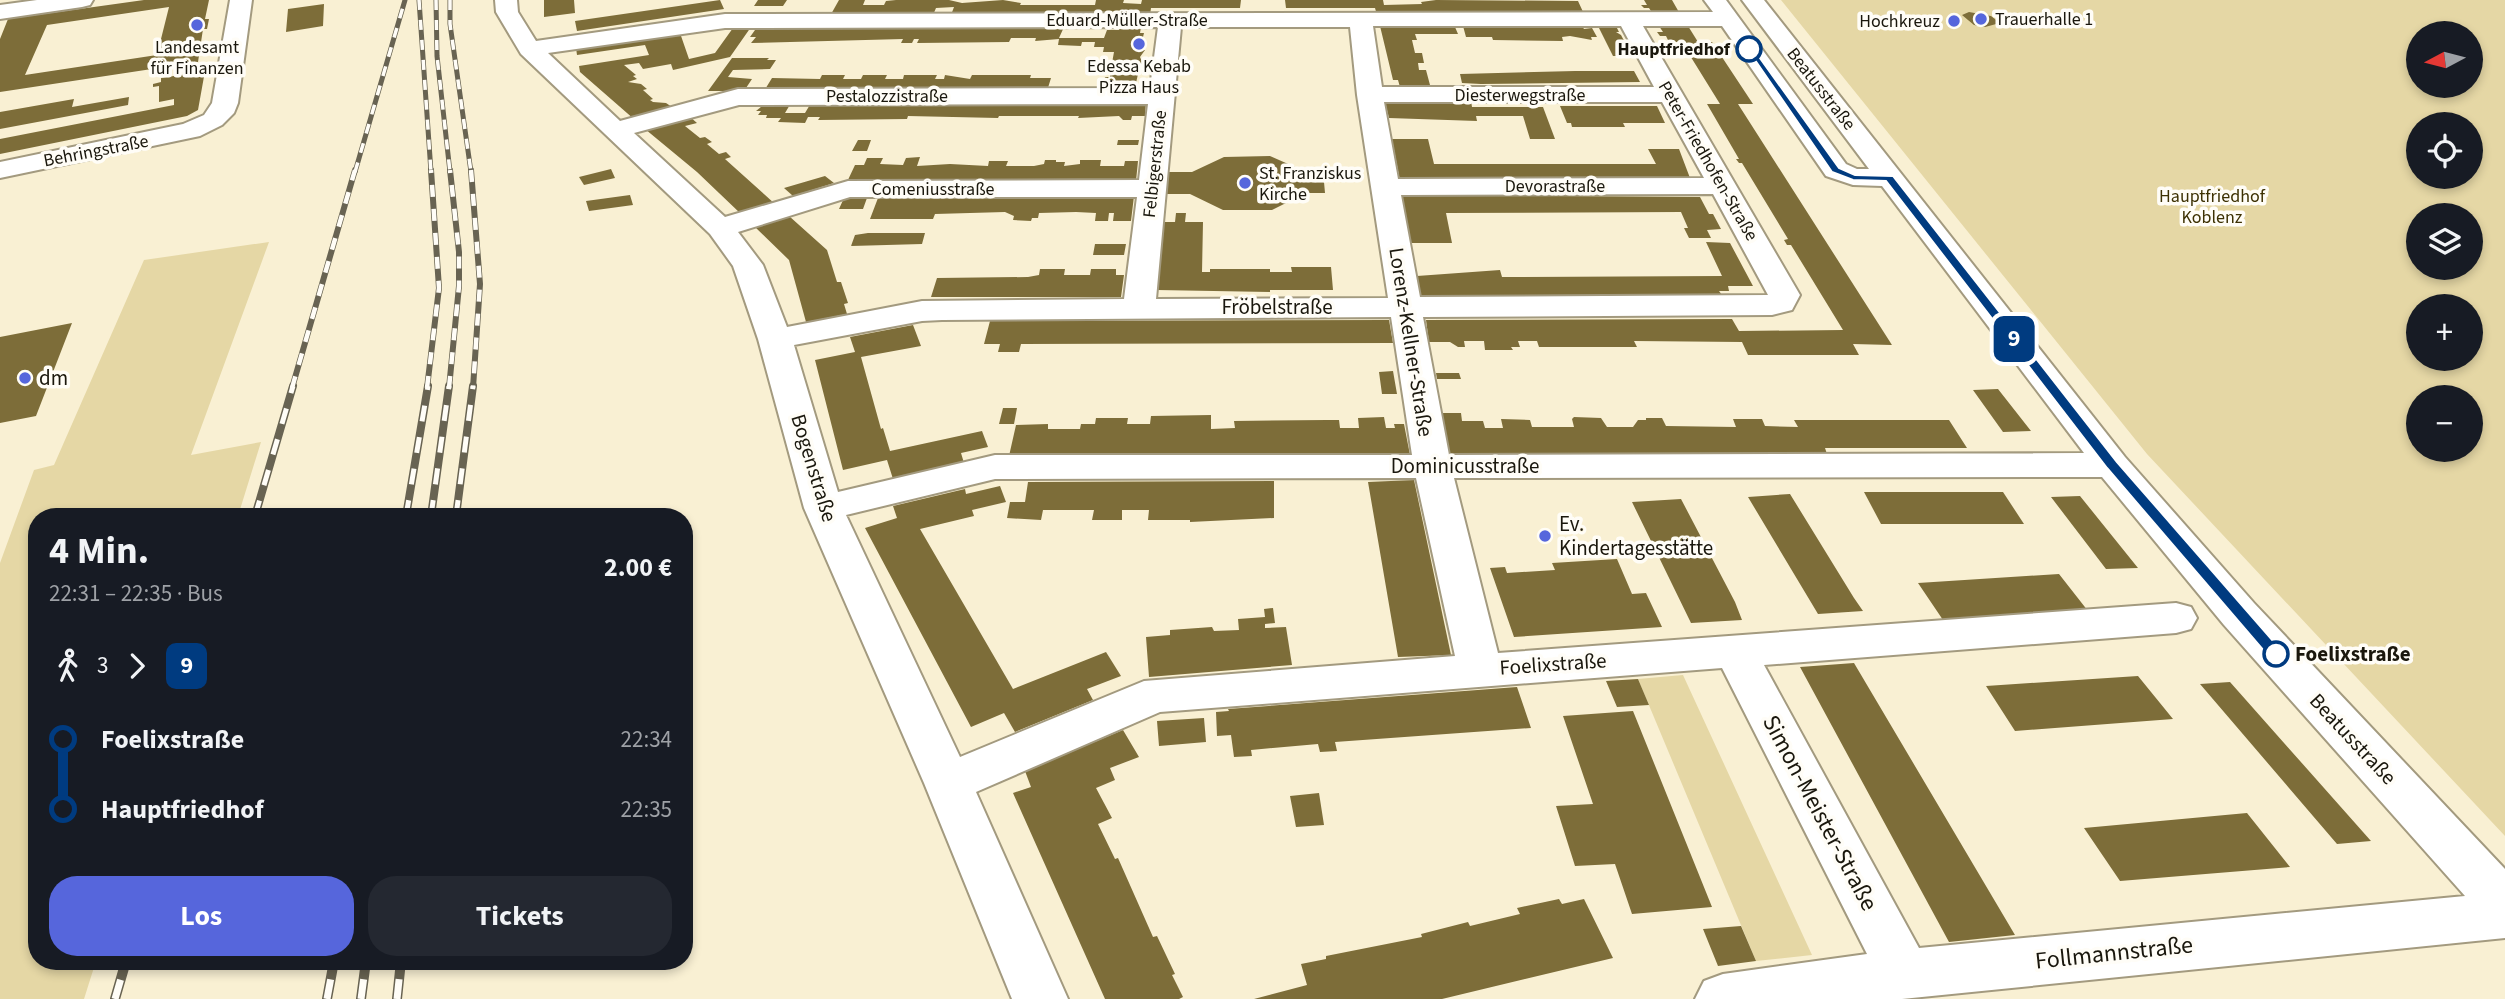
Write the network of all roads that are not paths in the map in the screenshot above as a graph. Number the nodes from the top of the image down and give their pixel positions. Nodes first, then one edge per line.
1 (82, 0) edge
2 (241, 0) edge
3 (506, 0) edge
4 (822, 0) edge
5 (1753, 0) edge
6 (1263, 10) edge
7 (1721, 10) edge
8 (0, 12) edge
9 (1361, 19) junction
10 (1628, 19) junction
11 (1170, 20) junction
12 (808, 22) junction
13 (529, 49) junction
14 (1671, 94) junction
15 (1370, 95) junction
16 (1163, 96) junction
17 (615, 130) junction
18 (0, 170) edge
19 (1889, 178) junction
20 (1723, 186) junction
21 (1386, 187) junction
22 (1153, 188) junction
23 (720, 228) junction
24 (1781, 303) joint
25 (1404, 306) junction
26 (1139, 308) junction
27 (775, 339) junction
28 (2112, 465) junction
29 (1432, 466) junction
30 (823, 508) junction
31 (2176, 618) dead end
32 (1735, 651) junction
33 (1480, 669) junction
34 (948, 783) junction
35 (2505, 904) edge
36 (2505, 915) edge
37 (1905, 974) junction
38 (1040, 999) edge
39 (1723, 999) edge

1 - 8 street
2 - 18 street, Behringstraße
3 - 13 street, Bogenstraße
4 - 12 street
5 - 19 street, Beatusstraße
6 - 9 street, Eduard-Müller-Straße
6 - 11 street, Eduard-Müller-Straße
7 - 10 street, Eduard-Müller-Straße
7 - 19 street, Beatusstraße
9 - 10 street, Eduard-Müller-Straße
9 - 15 street, Lorenz-Kellner-Straße
10 - 14 street, Peter-Friedhofen-Straße
11 - 12 street, Eduard-Müller-Straße
11 - 16 street, Felbigerstraße
12 - 13 street, Eduard-Müller-Straße
13 - 17 street, Bogenstraße
14 - 15 street, Diesterwegstraße
14 - 20 street, Peter-Friedhofen-Straße
15 - 21 street, Lorenz-Kellner-Straße
16 - 17 street, Pestalozzistraße
16 - 22 street, Felbigerstraße
17 - 23 street, Bogenstraße
19 - 28 street, Beatusstraße
20 - 21 street, Devorastraße
20 - 24 street, Peter-Friedhofen-Straße
21 - 25 street, Lorenz-Kellner-Straße
22 - 23 street, Comeniusstraße
22 - 26 street, Felbigerstraße
23 - 27 street, Bogenstraße
24 - 25 street, Fröbelstraße
25 - 26 street, Fröbelstraße
25 - 29 street, Lorenz-Kellner-Straße
26 - 27 street, Fröbelstraße
27 - 30 street, Bogenstraße
28 - 29 street, Dominicusstraße
28 - 35 street, Beatusstraße
29 - 30 street, Dominicusstraße
29 - 33 street, Lorenz-Kellner-Straße
30 - 34 street, Bogenstraße
31 - 32 street, Foelixstraße
32 - 33 street, Foelixstraße
32 - 37 street, Simon-Meister-Straße
33 - 34 street, Foelixstraße
34 - 38 street, Bogenstraße
36 - 37 street, Follmannstraße
37 - 39 street, Follmannstraße

